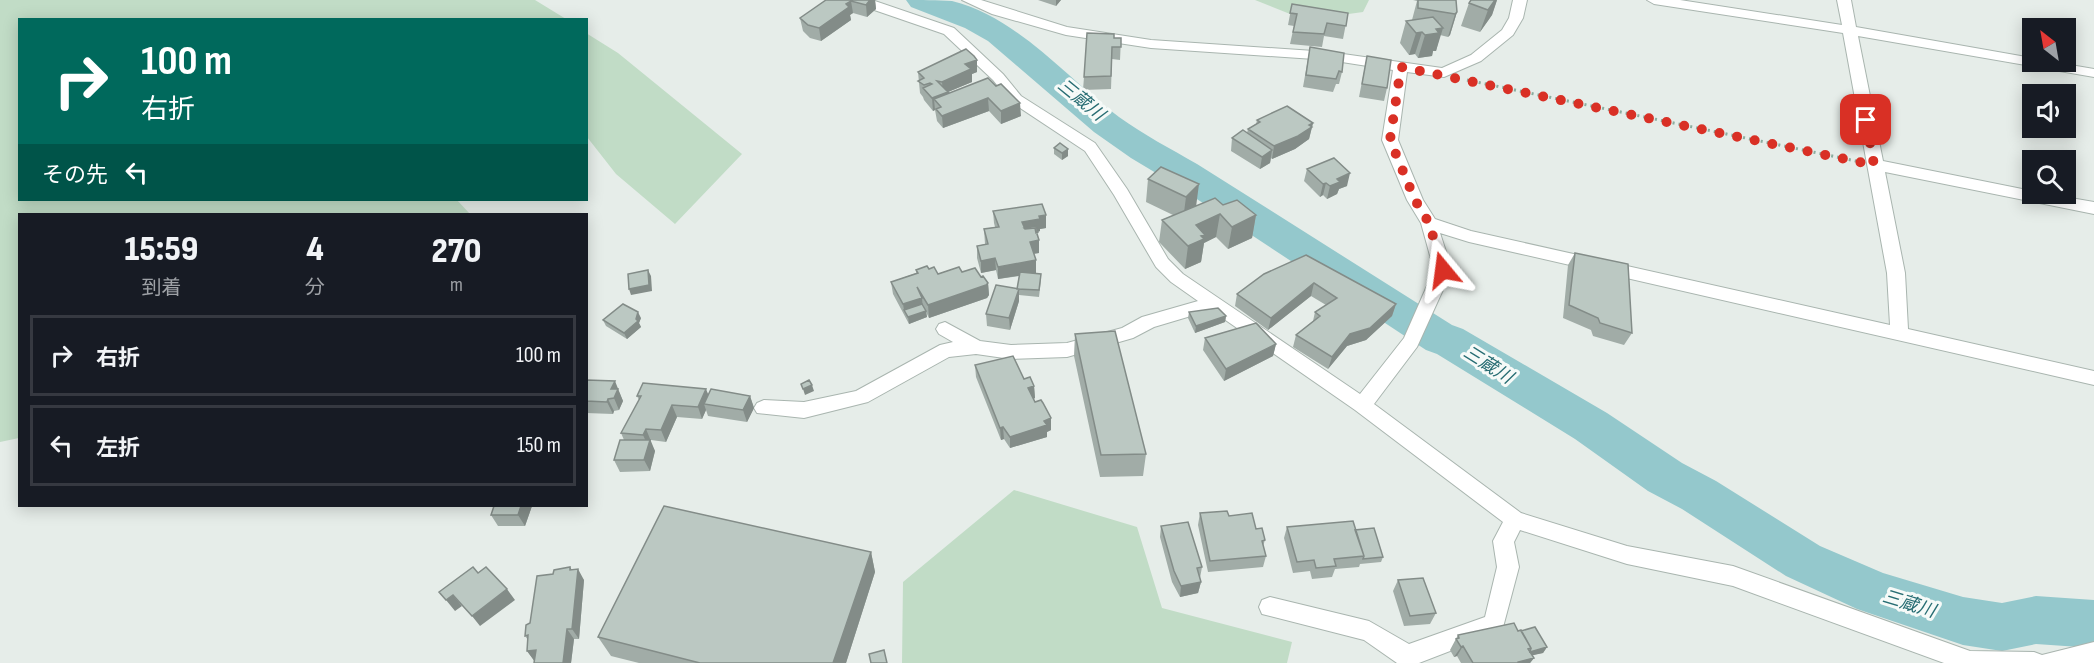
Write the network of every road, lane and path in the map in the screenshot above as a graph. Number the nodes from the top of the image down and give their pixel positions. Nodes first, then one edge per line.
1 (859, 0) edge
2 (969, 0) edge
3 (1520, 0) edge
4 (1654, 0) edge
5 (1844, 0) edge
6 (1849, 30) junction
7 (1401, 67) junction
8 (2094, 73) edge
9 (1459, 79) dead end
10 (1874, 165) junction
11 (2094, 208) edge
12 (1429, 223) junction
13 (1214, 303) junction
14 (945, 329) dead end
15 (1899, 333) junction
16 (976, 347) junction
17 (2094, 378) edge
18 (1362, 405) junction
19 (765, 408) dead end
20 (1515, 520) junction
21 (1270, 607) dead end
22 (2094, 653) edge
23 (1936, 656) edge
24 (1407, 659) edge
25 (2034, 663) edge
26 (2049, 663) edge

1 - 13 street
2 - 7 street
3 - 7 street
4 - 6 street
5 - 6 street
6 - 8 street
6 - 10 street
7 - 12 street
9 - 10 path
10 - 11 street
10 - 15 street
12 - 15 street
12 - 18 street
13 - 16 street
13 - 18 street
14 - 16 street
15 - 17 street
16 - 19 street
18 - 20 street
20 - 23 street
20 - 24 street
21 - 24 street
22 - 26 street
23 - 25 street

